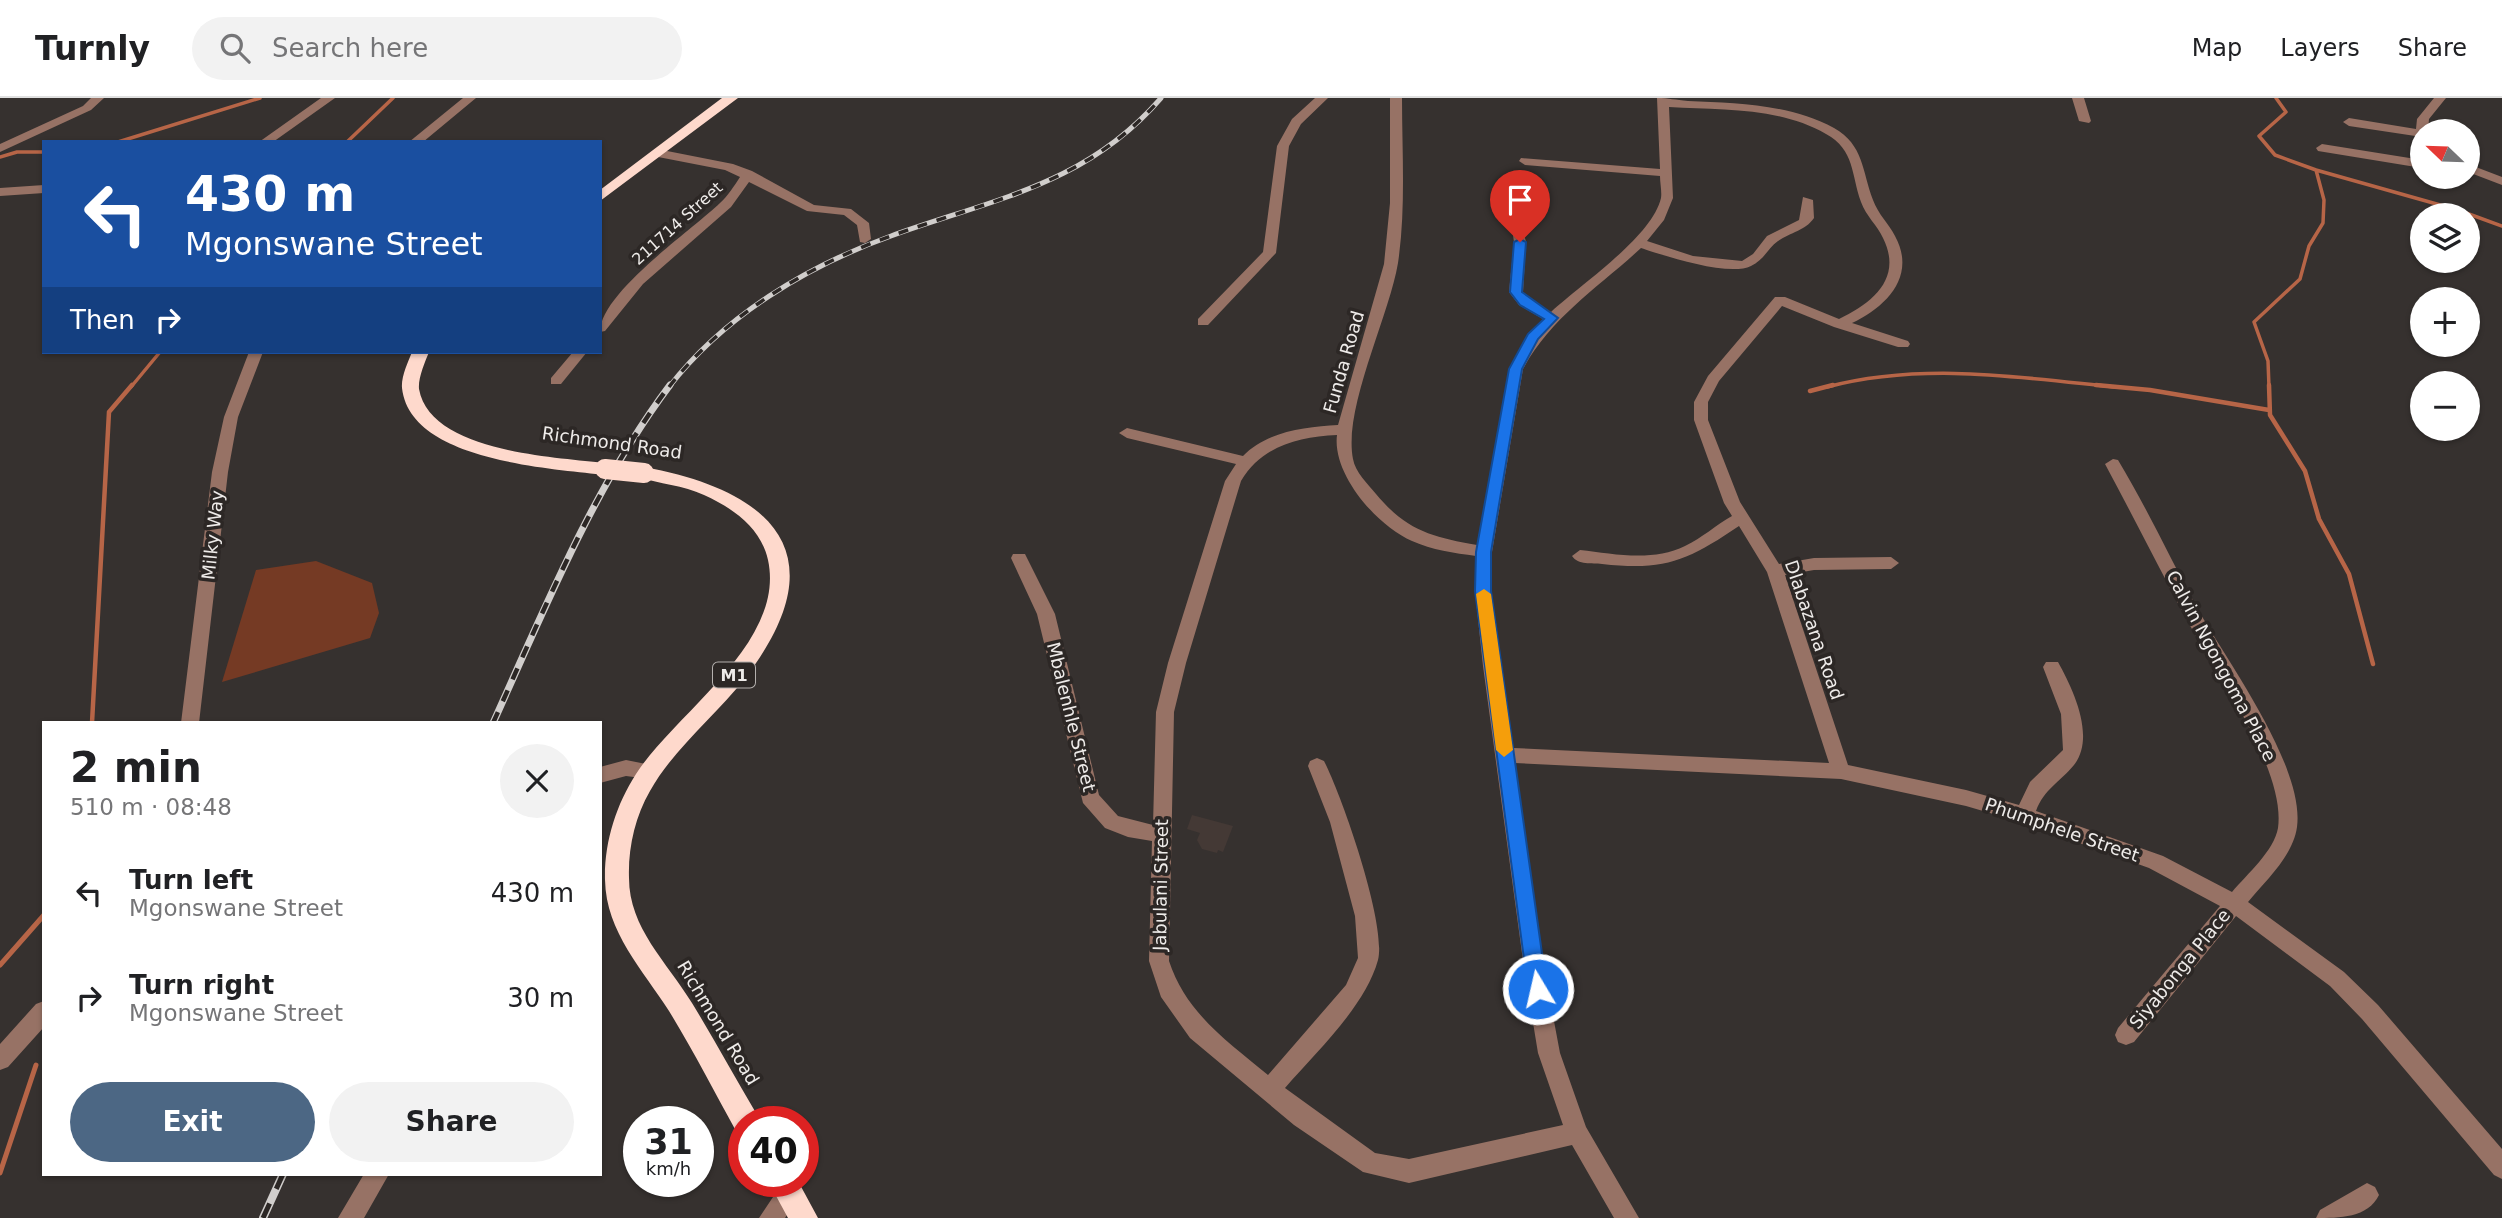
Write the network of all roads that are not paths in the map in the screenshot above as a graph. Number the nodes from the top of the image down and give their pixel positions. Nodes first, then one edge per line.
1 (98, 98) edge
2 (329, 98) edge
3 (470, 98) edge
4 (731, 98) edge
5 (1322, 98) edge
6 (1396, 98) edge
7 (2078, 98) edge
8 (2440, 98) edge
9 (1663, 100) edge
10 (2423, 119) edge
11 (2085, 121) dead end
12 (2349, 122) dead end
13 (2410, 130) edge
14 (268, 140) edge
15 (418, 140) edge
16 (0, 148) edge
17 (2322, 148) dead end
18 (657, 153) junction
19 (1525, 161) dead end
20 (2410, 162) edge
21 (1666, 173) junction
22 (2480, 173) edge
23 (748, 174) junction
24 (2502, 181) edge
25 (42, 189) edge
26 (0, 192) edge
27 (602, 195) edge
28 (1807, 200) dead end
29 (1516, 225) dead end
30 (865, 239) dead end
31 (1637, 242) junction
32 (1552, 318) junction
33 (1203, 321) dead end
34 (1839, 324) junction
35 (602, 326) edge
36 (1903, 344) dead end
37 (255, 354) edge
38 (419, 354) edge
39 (578, 354) edge
40 (556, 381) dead end
41 (1345, 430) junction
42 (1127, 433) dead end
43 (1244, 461) junction
44 (2113, 464) dead end
45 (1740, 518) junction
46 (1484, 552) junction
47 (1580, 556) dead end
48 (1019, 558) dead end
49 (1891, 563) dead end
50 (1775, 571) junction
51 (2052, 667) dead end
52 (190, 721) edge
53 (1505, 755) junction
54 (1317, 766) dead end
55 (649, 771) junction
56 (1841, 771) junction
57 (602, 774) edge
58 (2025, 815) junction
59 (1161, 834) junction
60 (2234, 903) junction
61 (42, 1013) edge
62 (2126, 1035) dead end
63 (0, 1060) edge
64 (1269, 1090) junction
65 (737, 1106) edge
66 (1577, 1133) junction
67 (2502, 1167) edge
68 (377, 1176) edge
69 (2367, 1195) dead end
70 (780, 1197) edge
71 (791, 1197) edge
72 (350, 1218) edge
73 (771, 1218) edge
74 (804, 1218) edge
75 (1627, 1218) edge
76 (2328, 1218) edge

1 - 16 street
2 - 14 street
3 - 15 street
4 - 18 highway
5 - 33 street
6 - 41 street, Funda Road
7 - 11 street
8 - 10 street
9 - 21 street
9 - 34 street
12 - 13 street
17 - 20 street
18 - 23 street
18 - 27 highway
19 - 21 street
21 - 31 street
22 - 24 street
23 - 30 street
23 - 35 street, 211714 Street
25 - 26 street
28 - 31 street
29 - 32 street
31 - 32 street
32 - 46 street
34 - 36 street
34 - 45 street, Dlabazana Road
37 - 52 street, Milky Way
38 - 55 highway, Richmond Road / M1, bridge
39 - 40 street
41 - 43 street
41 - 46 street, Funda Road
42 - 43 street
43 - 59 street, Jabulani Street
44 - 60 street, Calvin Ngongoma Place
45 - 47 street
45 - 50 street, Dlabazana Road
46 - 53 street
48 - 59 street, Mbalenhle Street
49 - 50 street
50 - 56 street, Dlabazana Road
51 - 58 street
53 - 56 street, Phumphele Street
53 - 66 street
54 - 64 street
55 - 57 street
55 - 65 highway, Richmond Road / M1
56 - 58 street, Phumphele Street
58 - 60 street, Phumphele Street
59 - 64 street, Jabulani Street
60 - 62 street, Siyabonga Place
60 - 67 street, Phumphele Street
61 - 63 street
64 - 66 street, Jabulani Street
66 - 75 street
68 - 72 street
69 - 76 street
70 - 73 street
71 - 74 highway

